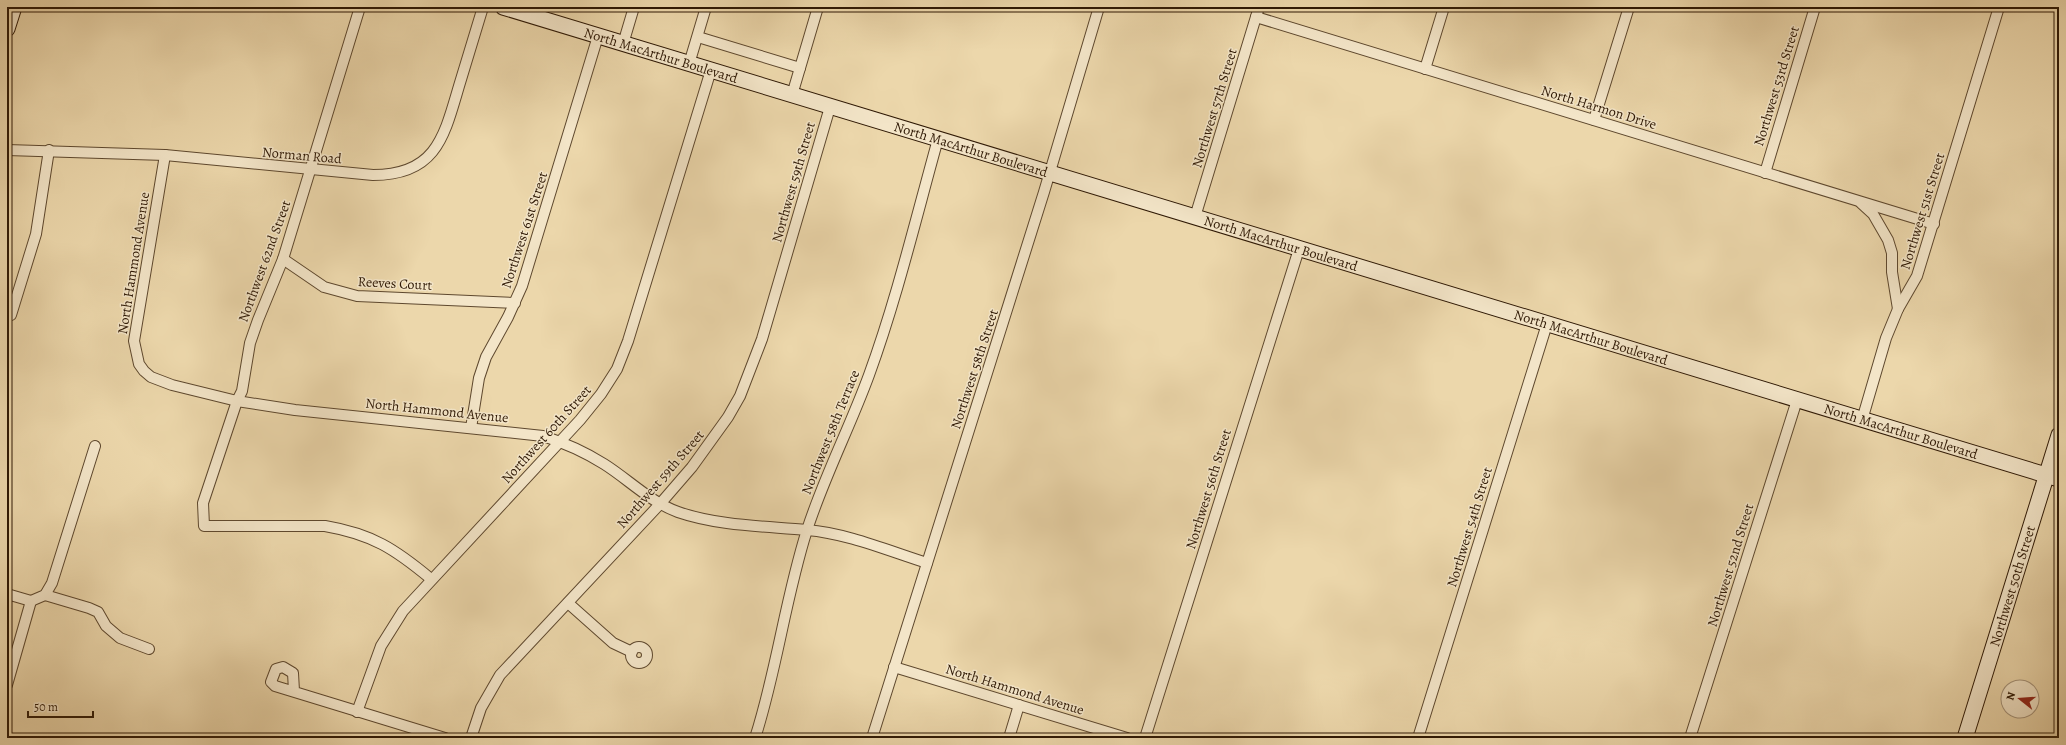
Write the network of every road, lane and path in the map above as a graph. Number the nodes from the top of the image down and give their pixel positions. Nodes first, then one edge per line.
1 (14, 7) edge
2 (360, 7) edge
3 (483, 7) edge
4 (634, 7) edge
5 (706, 7) edge
6 (818, 7) edge
7 (1099, 7) edge
8 (1259, 7) edge
9 (1444, 7) edge
10 (1629, 7) edge
11 (1815, 7) edge
12 (1999, 7) edge
13 (511, 8) edge
14 (1256, 17) junction
15 (7, 29) edge
16 (598, 36) junction
17 (698, 37) junction
18 (623, 44) junction
19 (690, 64) junction
20 (800, 68) junction
21 (1425, 69) junction
22 (711, 70) junction
23 (792, 95) junction
24 (830, 107) junction
25 (1594, 120) junction
26 (938, 139) junction
27 (7, 150) edge
28 (49, 150) junction
29 (165, 155) junction
30 (311, 170) junction
31 (1049, 173) junction
32 (1765, 173) junction
33 (1858, 200) junction
34 (1195, 218) junction
35 (1934, 224) junction
36 (1299, 249) junction
37 (283, 259) junction
38 (515, 303) junction
39 (1898, 309) junction
40 (11, 315) dead end
41 (1547, 324) junction
42 (1797, 400) junction
43 (237, 401) junction
44 (1862, 420) junction
45 (471, 428) junction
46 (2059, 435) edge
47 (561, 442) junction
48 (95, 446) dead end
49 (2053, 477) edge
50 (660, 504) junction
51 (807, 530) junction
52 (927, 563) junction
53 (431, 579) junction
54 (7, 594) edge
55 (45, 595) junction
56 (31, 602) junction
57 (568, 603) junction
58 (149, 649) dead end
59 (632, 652) dead end
60 (894, 667) junction
61 (7, 685) edge
62 (294, 691) dead end
63 (1019, 705) junction
64 (357, 712) junction
65 (446, 738) edge
66 (471, 738) edge
67 (755, 738) edge
68 (872, 738) edge
69 (1009, 738) edge
70 (1126, 738) edge
71 (1145, 738) edge
72 (1418, 738) edge
73 (1690, 738) edge
74 (1965, 738) edge

1 - 15 main road
2 - 30 street, Northwest 62nd Street
3 - 30 street, Norman Road
4 - 18 street
5 - 17 street
6 - 20 street
7 - 31 street, Northwest 58th Street
8 - 14 street, Northwest 57th Street
9 - 21 street
10 - 25 street
11 - 32 street, Northwest 53rd Street
12 - 35 street, Northwest 51st Street
13 - 16 main road, North MacArthur Boulevard
14 - 21 street, North Harmon Drive
14 - 34 street, Northwest 57th Street
16 - 18 main road, North MacArthur Boulevard
16 - 38 street, Northwest 61st Street
17 - 19 street
17 - 20 street
18 - 19 main road, North MacArthur Boulevard
19 - 22 main road, North MacArthur Boulevard
20 - 23 street
21 - 25 street, North Harmon Drive
22 - 23 main road, North MacArthur Boulevard
22 - 47 street, Northwest 60th Street
23 - 24 main road, North MacArthur Boulevard
24 - 26 main road, North MacArthur Boulevard
24 - 50 street, Northwest 59th Street
25 - 32 street, North Harmon Drive
26 - 31 main road, North MacArthur Boulevard
26 - 51 street, Northwest 58th Terrace
27 - 28 street, Norman Road
28 - 29 street, Norman Road
28 - 40 street
29 - 30 street, Norman Road
29 - 43 street, North Hammond Avenue
30 - 37 street, Northwest 62nd Street
31 - 34 main road, North MacArthur Boulevard
31 - 52 street, Northwest 58th Street
32 - 33 street, North Harmon Drive
33 - 35 street, North Harmon Drive
33 - 39 street
34 - 36 main road, North MacArthur Boulevard
35 - 39 street, Northwest 51st Street
36 - 41 main road, North MacArthur Boulevard
36 - 71 street, Northwest 56th Street
37 - 38 street, Reeves Court
37 - 43 street, Northwest 62nd Street
38 - 45 street, Northwest 61st Street
39 - 44 street, Northwest 51st Street
41 - 42 main road, North MacArthur Boulevard
41 - 72 street, Northwest 54th Street
42 - 44 main road, North MacArthur Boulevard
42 - 73 street, Northwest 52nd Street
43 - 45 street, North Hammond Avenue
43 - 53 street, Northwest 62nd Street
44 - 49 main road, North MacArthur Boulevard
45 - 47 street, North Hammond Avenue
46 - 49 main road, Northwest 50th Street
47 - 50 street, North Hammond Avenue
47 - 53 street, Northwest 60th Street
48 - 55 street
49 - 74 main road, Northwest 50th Street
50 - 51 street, North Hammond Avenue
50 - 57 street, Northwest 59th Street
51 - 52 street, North Hammond Avenue
51 - 67 street, Northwest 58th Terrace
52 - 60 street, Northwest 58th Street
53 - 64 street, Northwest 60th Street
54 - 56 street
55 - 56 street
55 - 58 street
56 - 61 street
57 - 59 street
57 - 66 street, Northwest 59th Street
60 - 63 street, North Hammond Avenue
60 - 68 street, Northwest 58th Street
62 - 64 street
63 - 69 street
63 - 70 street, North Hammond Avenue
64 - 65 street

